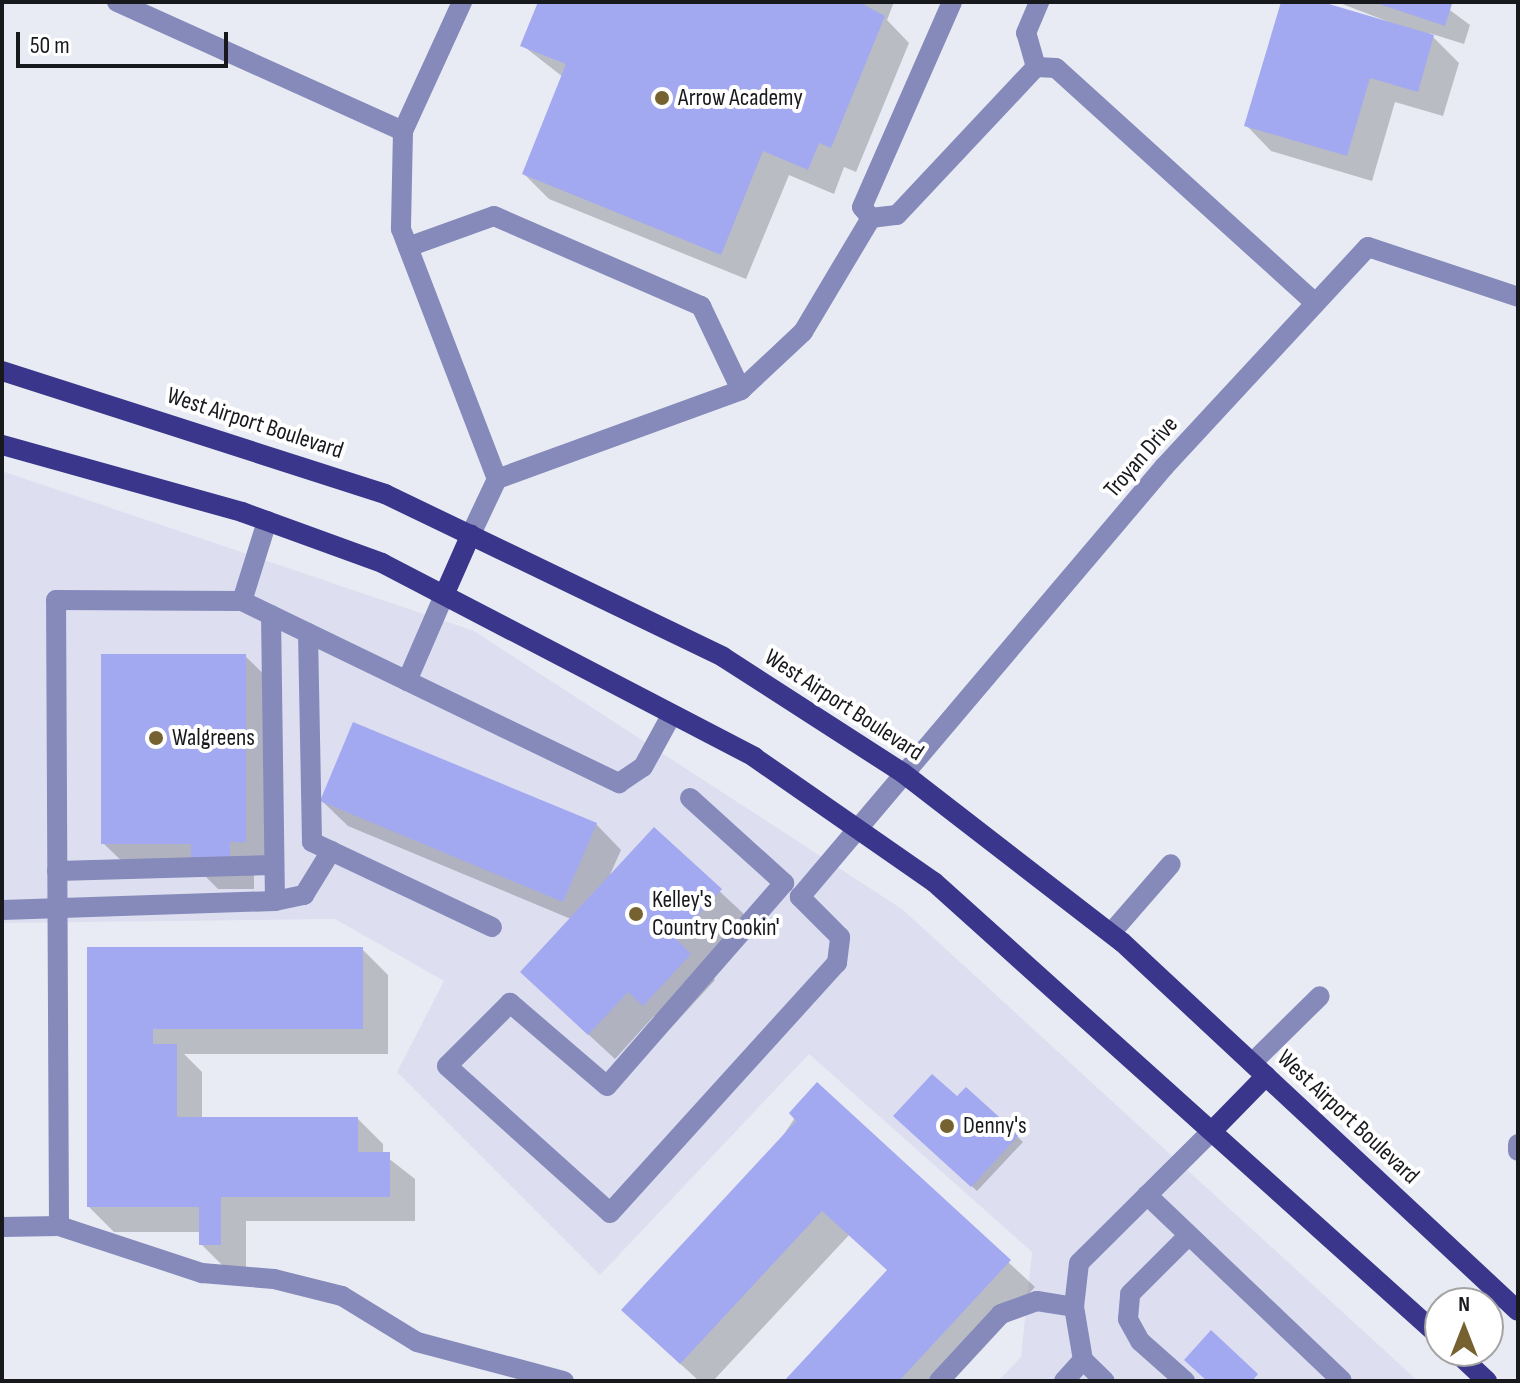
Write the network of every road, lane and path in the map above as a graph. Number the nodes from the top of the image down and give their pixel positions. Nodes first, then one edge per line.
1 (117, 2) edge
2 (462, 2) edge
3 (952, 2) edge
4 (1039, 2) edge
5 (1036, 67) junction
6 (403, 131) junction
7 (871, 218) junction
8 (408, 247) junction
9 (1518, 297) edge
10 (1315, 303) junction
11 (2, 371) edge
12 (741, 390) junction
13 (2, 445) edge
14 (497, 479) junction
15 (267, 521) junction
16 (471, 534) junction
17 (445, 593) junction
18 (242, 601) junction
19 (271, 615) junction
20 (308, 633) junction
21 (407, 681) junction
22 (672, 714) junction
23 (903, 773) junction
24 (690, 798) dead end
25 (859, 830) junction
26 (331, 851) junction
27 (1171, 864) dead end
28 (274, 865) junction
29 (57, 871) junction
30 (784, 883) junction
31 (800, 897) junction
32 (275, 901) junction
33 (57, 908) junction
34 (2, 910) edge
35 (492, 927) dead end
36 (1111, 933) junction
37 (1320, 996) dead end
38 (1259, 1069) junction
39 (1215, 1128) junction
40 (1518, 1144) edge
41 (1518, 1151) edge
42 (1147, 1195) junction
43 (59, 1226) junction
44 (2, 1227) edge
45 (1189, 1235) junction
46 (1074, 1307) junction
47 (1518, 1311) edge
48 (1424, 1322) edge
49 (1083, 1360) junction
50 (1472, 1367) edge
51 (1329, 1377) edge
52 (564, 1381) edge
53 (939, 1381) edge
54 (1064, 1381) edge
55 (1105, 1381) edge
56 (1185, 1381) edge
57 (1487, 1381) edge

1 - 6 street
2 - 6 street
3 - 7 street
4 - 5 street
5 - 7 street
5 - 10 street
6 - 8 street
7 - 12 street
8 - 12 street
8 - 14 street
9 - 10 street, Troyan Drive
10 - 23 street, Troyan Drive
11 - 16 main road, West Airport Boulevard
12 - 14 street
13 - 15 main road
14 - 16 street
15 - 17 main road
15 - 18 street
16 - 17 main road
16 - 23 main road, West Airport Boulevard
17 - 21 street
17 - 22 main road
18 - 19 street
18 - 29 street
19 - 20 street
19 - 28 street
20 - 21 street
20 - 26 street
21 - 22 street
22 - 25 main road
23 - 25 street, Troyan Drive
23 - 36 main road, West Airport Boulevard
24 - 30 street
25 - 31 street, Troyan Drive
25 - 39 main road
26 - 32 street
26 - 35 street
27 - 36 street
28 - 29 street
28 - 32 street
29 - 33 street
30 - 31 street
30 - 31 street
32 - 33 street
33 - 34 street
33 - 43 street
36 - 38 main road, West Airport Boulevard
37 - 38 street
38 - 39 main road
38 - 47 main road, West Airport Boulevard
39 - 42 street
39 - 48 main road
40 - 41 street
42 - 45 street
42 - 46 street
43 - 44 street
43 - 52 street
45 - 51 street
45 - 56 street
46 - 49 street
46 - 53 street
49 - 54 street
49 - 55 street
50 - 57 main road

